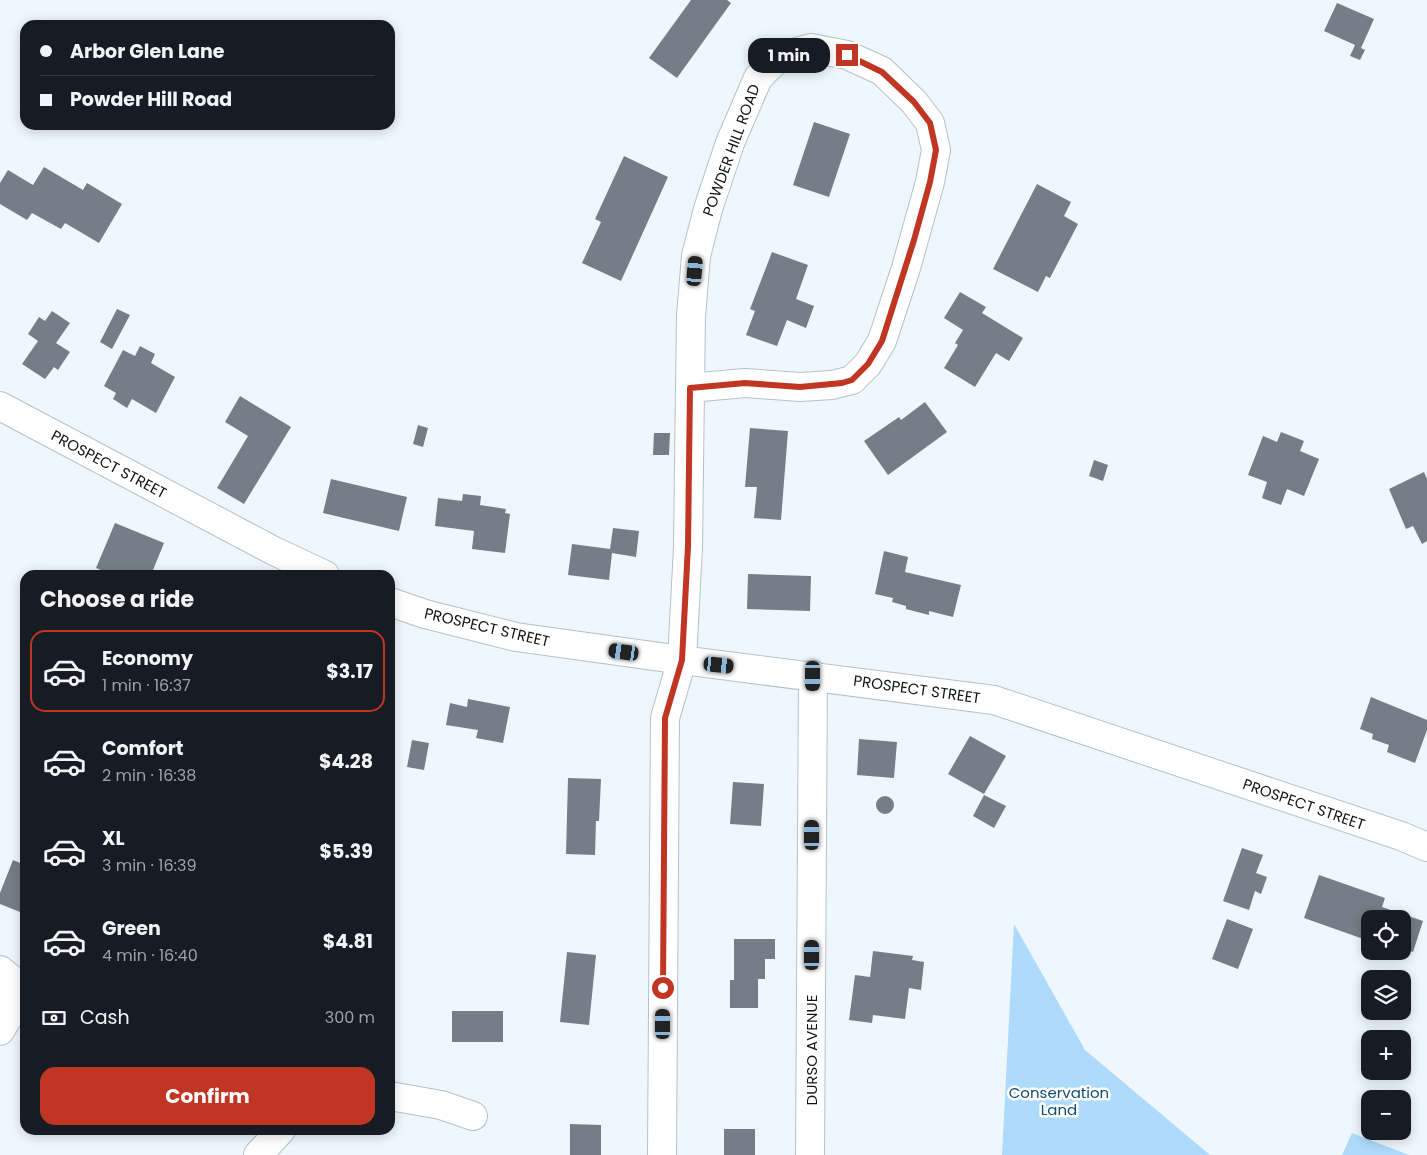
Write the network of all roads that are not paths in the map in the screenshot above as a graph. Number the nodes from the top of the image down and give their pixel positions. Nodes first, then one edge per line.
1 (690, 388) junction
2 (0, 406) edge
3 (314, 570) edge
4 (395, 604) edge
5 (682, 660) junction
6 (813, 676) junction
7 (1427, 847) edge
8 (0, 970) edge
9 (0, 1030) edge
10 (395, 1097) edge
11 (473, 1116) dead end
12 (276, 1135) edge
13 (258, 1155) edge
14 (662, 1155) edge
15 (810, 1155) edge

1 - 1 street, POWDER HILL ROAD
1 - 5 street, POWDER HILL ROAD
2 - 3 street, PROSPECT STREET
4 - 5 street, PROSPECT STREET
5 - 6 street, PROSPECT STREET
5 - 14 street, POWDER HILL ROAD
6 - 7 street, PROSPECT STREET
6 - 15 street, DURSO AVENUE
8 - 9 street
10 - 11 street
12 - 13 street

